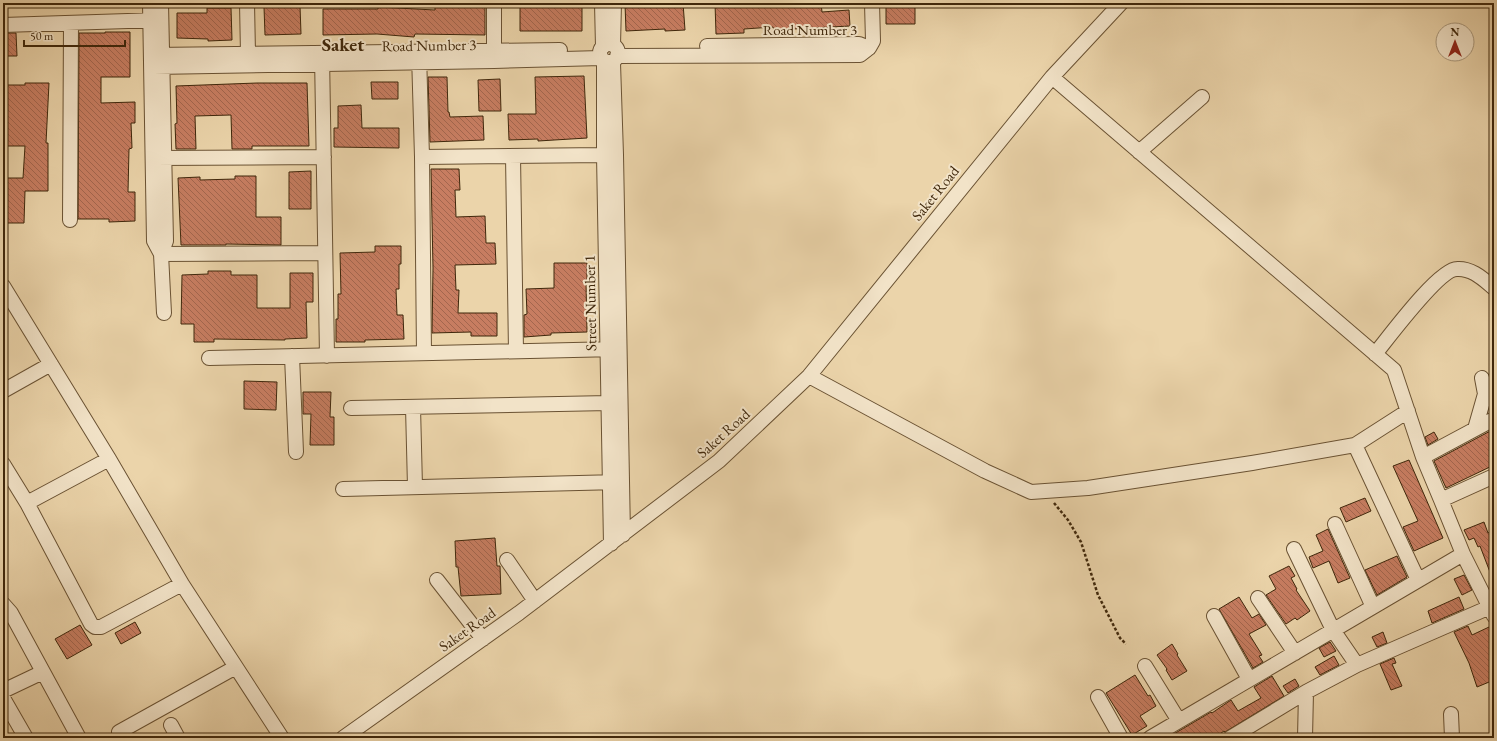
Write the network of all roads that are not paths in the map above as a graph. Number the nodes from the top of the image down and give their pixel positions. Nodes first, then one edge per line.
1 (150, 3) edge
2 (161, 3) edge
3 (247, 3) edge
4 (494, 3) edge
5 (602, 3) edge
6 (614, 3) edge
7 (872, 3) edge
8 (1121, 3) edge
9 (156, 20) junction
10 (71, 23) junction
11 (3, 25) edge
12 (494, 50) junction
13 (608, 53) junction
14 (248, 54) junction
15 (420, 57) junction
16 (322, 58) junction
17 (156, 61) junction
18 (1052, 77) junction
19 (1202, 97) dead end
20 (1140, 152) junction
21 (604, 155) junction
22 (513, 156) junction
23 (324, 157) junction
24 (422, 157) junction
25 (158, 158) junction
26 (70, 220) dead end
27 (325, 253) junction
28 (161, 254) junction
29 (3, 286) edge
30 (1494, 288) edge
31 (164, 313) dead end
32 (613, 349) junction
33 (516, 351) junction
34 (424, 353) junction
35 (1375, 354) junction
36 (292, 356) junction
37 (327, 356) junction
38 (209, 358) dead end
39 (51, 364) junction
40 (809, 376) junction
41 (1482, 378) dead end
42 (3, 391) edge
43 (608, 402) junction
44 (413, 406) junction
45 (351, 408) dead end
46 (1408, 411) junction
47 (1494, 419) edge
48 (1475, 429) junction
49 (1355, 445) junction
50 (296, 452) dead end
51 (1423, 457) junction
52 (109, 459) junction
53 (3, 464) edge
54 (1493, 480) edge
55 (616, 482) junction
56 (415, 487) junction
57 (343, 489) dead end
58 (1441, 500) junction
59 (27, 503) junction
60 (1335, 524) dead end
61 (623, 535) junction
62 (611, 544) junction
63 (1294, 549) dead end
64 (1463, 554) junction
65 (507, 560) dead end
66 (438, 580) dead end
67 (1418, 580) junction
68 (182, 584) junction
69 (1258, 598) dead end
70 (536, 601) junction
71 (3, 604) edge
72 (1373, 606) junction
73 (1492, 611) edge
74 (1214, 616) dead end
75 (1333, 630) junction
76 (483, 639) junction
77 (1295, 653) junction
78 (1357, 665) junction
79 (1145, 666) dead end
80 (236, 667) junction
81 (43, 672) junction
82 (1249, 679) junction
83 (3, 690) edge
84 (1306, 692) junction
85 (1098, 697) dead end
86 (3, 698) edge
87 (1451, 714) dead end
88 (1178, 721) junction
89 (171, 725) dead end
90 (119, 732) dead end
91 (26, 738) edge
92 (79, 738) edge
93 (178, 738) edge
94 (282, 738) edge
95 (343, 738) edge
96 (1121, 738) edge
97 (1150, 738) edge
98 (1230, 738) edge
99 (1305, 738) edge
100 (1452, 738) edge

1 - 9 street
2 - 9 street
3 - 14 street
4 - 12 street
5 - 13 street, Street Number 1
6 - 13 street, Street Number 1
7 - 13 street, Road Number 3
8 - 18 street, Saket Road
9 - 10 street
9 - 17 street
10 - 11 street
10 - 26 street
12 - 13 street, Road Number 3
12 - 15 street, Road Number 3
13 - 15 street, Road Number 3
13 - 21 street, Street Number 1
13 - 32 street, Street Number 1
14 - 16 street, Road Number 3
14 - 17 street, Road Number 3
15 - 16 street, Road Number 3
15 - 24 street
16 - 17 street, Road Number 3
16 - 23 street
17 - 25 street
18 - 20 street
18 - 40 street, Saket Road
19 - 20 street
20 - 35 street
21 - 22 street
21 - 32 street, Street Number 1
22 - 24 street
22 - 33 street
23 - 25 street
23 - 27 street
24 - 34 street
25 - 28 street
27 - 28 street
27 - 37 street
28 - 31 street
29 - 39 street
30 - 35 street
32 - 33 street
32 - 43 street, Street Number 1
32 - 55 street, Street Number 1
33 - 34 street
34 - 37 street
35 - 46 street
36 - 37 street
36 - 38 street
36 - 50 street
39 - 42 street
39 - 52 street
40 - 49 street
40 - 61 street, Saket Road
41 - 48 street
43 - 44 street
43 - 55 street, Street Number 1
44 - 45 street
44 - 56 street
46 - 49 street
46 - 51 street
47 - 48 street
48 - 51 street
49 - 67 street
51 - 58 street
52 - 59 street
52 - 68 street
53 - 59 street
54 - 58 street
55 - 56 street
55 - 61 street, Street Number 1
55 - 62 street, Street Number 1
56 - 57 street
58 - 64 street
59 - 68 street
60 - 72 street
61 - 62 street, Saket Road
62 - 70 street, Saket Road
63 - 75 street
64 - 67 street
64 - 73 street
65 - 70 street
66 - 76 street
67 - 72 street
68 - 80 street
69 - 77 street
70 - 76 street, Saket Road
71 - 81 street
72 - 75 street
73 - 78 street
74 - 82 street
75 - 77 street
75 - 78 street
76 - 95 street, Saket Road
77 - 82 street
78 - 84 street
79 - 88 street
80 - 90 street
80 - 94 street
81 - 83 street
81 - 92 street
82 - 88 street
84 - 98 street
84 - 99 street
85 - 96 street
86 - 91 street
87 - 100 street
88 - 97 street
89 - 93 street

